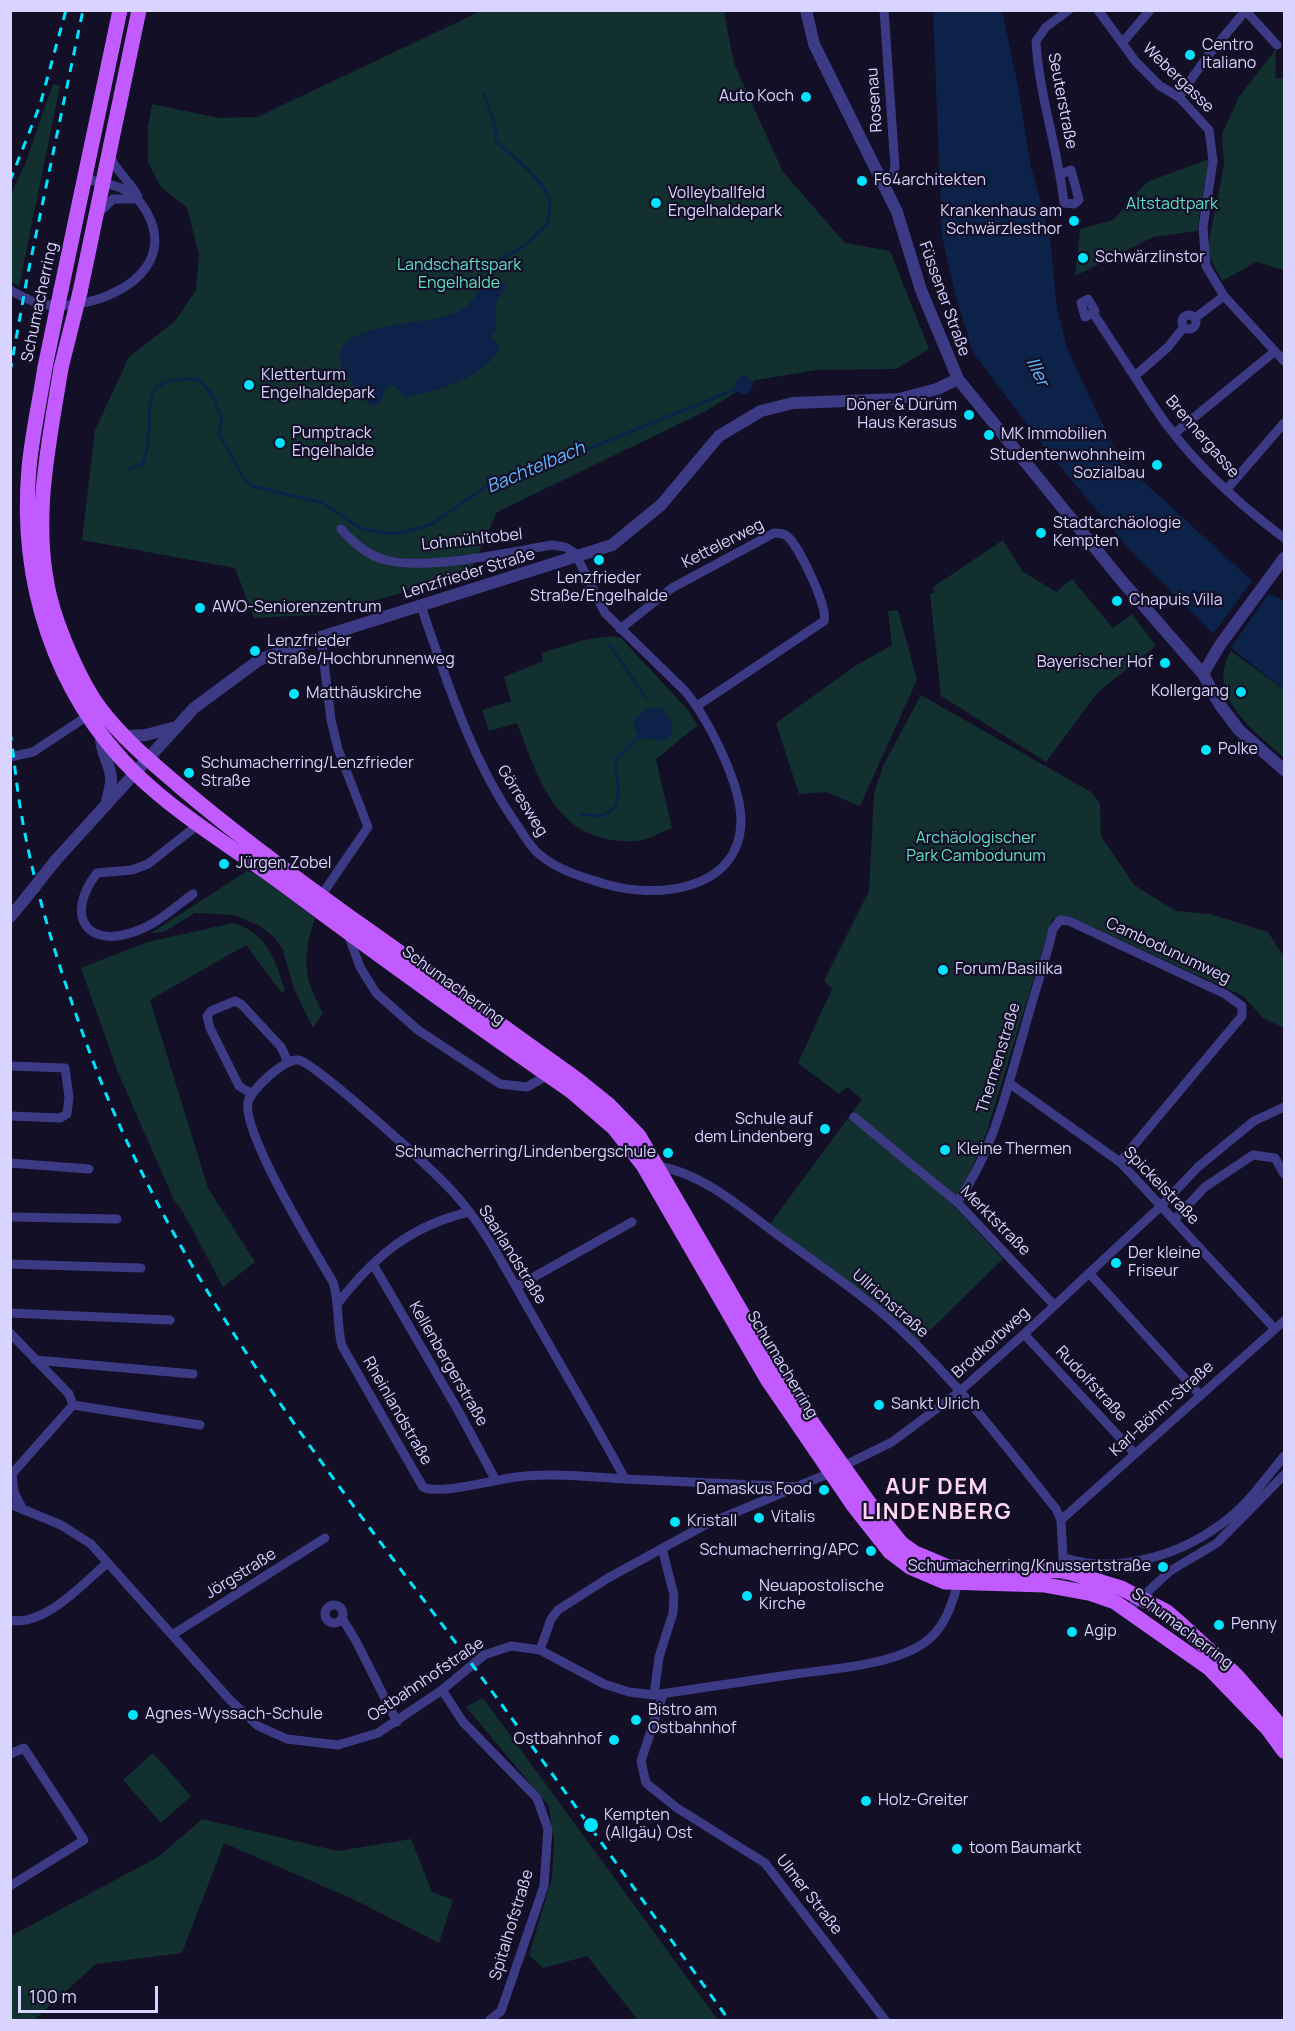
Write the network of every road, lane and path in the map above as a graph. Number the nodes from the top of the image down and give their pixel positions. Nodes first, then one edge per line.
1 (120, 10) edge
2 (139, 10) edge
3 (806, 10) edge
4 (884, 10) edge
5 (1069, 10) edge
6 (1098, 10) edge
7 (1150, 10) edge
8 (1246, 11) edge
9 (1123, 42) junction
10 (1277, 45) dead end
11 (1179, 97) junction
12 (108, 154) junction
13 (1061, 174) junction
14 (84, 179) junction
15 (882, 181) junction
16 (102, 182) junction
17 (139, 199) junction
18 (96, 215) junction
19 (10, 290) edge
20 (1224, 296) junction
21 (1093, 313) dead end
22 (1275, 352) junction
23 (1284, 361) edge
24 (1136, 375) junction
25 (957, 379) junction
26 (1284, 423) edge
27 (1175, 434) junction
28 (1227, 489) junction
29 (340, 529) dead end
30 (1284, 538) edge
31 (578, 557) junction
32 (1284, 558) edge
33 (421, 606) junction
34 (620, 629) junction
35 (321, 637) junction
36 (1203, 674) junction
37 (697, 706) junction
38 (93, 712) junction
39 (176, 726) junction
40 (101, 735) junction
41 (125, 736) junction
42 (10, 757) edge
43 (147, 758) junction
44 (1284, 770) edge
45 (134, 772) junction
46 (106, 803) junction
47 (199, 824) junction
48 (193, 894) dead end
49 (321, 896) junction
50 (10, 917) edge
51 (1060, 920) joint
52 (348, 932) junction
53 (288, 1062) junction
54 (10, 1066) edge
55 (548, 1076) junction
56 (1009, 1083) junction
57 (250, 1098) junction
58 (1284, 1107) edge
59 (10, 1116) edge
60 (854, 1117) dead end
61 (1120, 1162) junction
62 (10, 1163) edge
63 (658, 1166) junction
64 (89, 1169) dead end
65 (1284, 1174) edge
66 (667, 1192) junction
67 (957, 1202) junction
68 (1160, 1207) junction
69 (469, 1212) junction
70 (10, 1217) edge
71 (117, 1219) dead end
72 (1174, 1220) junction
73 (633, 1222) dead end
74 (10, 1264) edge
75 (373, 1264) junction
76 (141, 1268) dead end
77 (1089, 1273) junction
78 (516, 1287) junction
79 (338, 1303) junction
80 (1054, 1305) junction
81 (10, 1313) edge
82 (170, 1320) dead end
83 (1284, 1322) edge
84 (1275, 1329) junction
85 (10, 1333) edge
86 (1024, 1334) junction
87 (35, 1360) junction
88 (193, 1374) dead end
89 (960, 1392) junction
90 (1200, 1395) junction
91 (73, 1405) junction
92 (200, 1425) dead end
93 (1135, 1454) junction
94 (1284, 1456) edge
95 (837, 1470) junction
96 (11, 1475) edge
97 (1284, 1475) edge
98 (495, 1479) junction
99 (625, 1479) junction
100 (798, 1487) junction
101 (10, 1504) edge
102 (22, 1510) junction
103 (1061, 1520) junction
104 (325, 1538) dead end
105 (662, 1548) junction
106 (107, 1563) junction
107 (1065, 1565) junction
108 (960, 1577) junction
109 (1064, 1588) junction
110 (1140, 1598) junction
111 (1128, 1610) junction
112 (342, 1618) dead end
113 (10, 1620) edge
114 (172, 1635) junction
115 (540, 1650) junction
116 (442, 1690) junction
117 (658, 1694) junction
118 (397, 1722) junction
119 (1284, 1730) edge
120 (1284, 1751) edge
121 (10, 1754) edge
122 (12, 1882) edge
123 (490, 2020) edge
124 (885, 2020) edge

1 - 14 main road, Schumacherring
2 - 12 main road, Schumacherring
3 - 15 street, Füssener Straße
4 - 15 street, Rosenau
5 - 13 street, Seuterstraße
6 - 9 street, Webergasse
7 - 9 street
8 - 10 street
8 - 11 street
9 - 11 street, Webergasse
11 - 20 street, Webergasse
12 - 16 main road, Schumacherring
12 - 17 street
13 - 13 street, Seuterstraße
14 - 16 street
14 - 38 main road, Schumacherring, bridge
15 - 25 street, Füssener Straße
16 - 17 street
16 - 18 main road, Schumacherring
17 - 18 street
17 - 19 street
18 - 38 main road, Schumacherring, bridge
20 - 22 street, Webergasse
20 - 24 street
21 - 24 street, Brennergasse
22 - 23 street, Webergasse
22 - 27 street
24 - 27 street, Brennergasse
25 - 31 street, Lenzfrieder Straße
25 - 36 street, Füssener Straße
26 - 28 street
27 - 28 street, Brennergasse
28 - 30 street, Brennergasse
29 - 31 street, Lohmühltobel
31 - 33 street, Lenzfrieder Straße
31 - 34 street, Görresweg
32 - 36 street
33 - 35 street, Lenzfrieder Straße
33 - 37 street, Görresweg
34 - 37 street, Görresweg
34 - 37 street, Kettelerweg
35 - 39 street, Lenzfrieder Straße
35 - 49 street
36 - 44 street, Füssener Straße
38 - 40 main road, Schumacherring
38 - 41 main road, Schumacherring
38 - 42 street
39 - 41 street
39 - 43 street, Lenzfrieder Straße
40 - 45 main road, Schumacherring
40 - 46 street
41 - 43 main road, Schumacherring
43 - 45 street, Lenzfrieder Straße
43 - 49 main road, Schumacherring
45 - 46 street, Lenzfrieder Straße
45 - 47 main road, Schumacherring
46 - 50 street, Lenzfrieder Straße, bridge
47 - 48 street
47 - 52 main road, Schumacherring
49 - 63 main road, Schumacherring
51 - 56 street, Thermenstraße
51 - 61 street, Cambodunumweg
52 - 55 main road, Schumacherring
52 - 55 street
53 - 57 street
53 - 57 street
53 - 69 street, Saarlandstraße
54 - 59 street
55 - 66 main road, Schumacherring
56 - 61 street, Spickelstraße
56 - 67 street, Thermenstraße
57 - 79 street, Rheinlandstraße
58 - 68 street, Brodkorbweg
60 - 67 street, Merktstraße
61 - 68 street, Spickelstraße
62 - 64 street
63 - 66 main road, Schumacherring
63 - 89 street, Ullrichstraße
65 - 72 street
66 - 95 main road, Schumacherring
67 - 80 street, Merktstraße
68 - 72 street, Spickelstraße
68 - 77 street, Brodkorbweg
69 - 75 street
69 - 78 street, Saarlandstraße
70 - 71 street
72 - 84 street, Spickelstraße
73 - 78 street
74 - 76 street
75 - 79 street
75 - 98 street, Kellenbergerstraße
77 - 80 street, Brodkorbweg
77 - 90 street
78 - 99 street, Saarlandstraße
79 - 98 street, Rheinlandstraße
80 - 86 street, Brodkorbweg
81 - 82 street
83 - 84 street, Karl-Böhm-Straße
84 - 90 street, Karl-Böhm-Straße
85 - 87 street
86 - 89 street, Brodkorbweg
86 - 93 street, Rudolfstraße
87 - 88 street
87 - 91 street
89 - 95 street, Brodkorbweg
89 - 103 street, Ullrichstraße
90 - 93 street, Karl-Böhm-Straße
91 - 92 street
91 - 96 street
93 - 103 street, Karl-Böhm-Straße
94 - 107 street
95 - 100 street, Brodkorbweg
95 - 108 main road, Schumacherring
96 - 102 street
97 - 110 street
98 - 99 street, Rheinlandstraße
99 - 100 street, Rheinlandstraße
100 - 105 street, Brodkorbweg
101 - 102 street, Ostbahnhofstraße
102 - 106 street, Ostbahnhofstraße
103 - 107 street, Ullrichstraße
104 - 114 street, Jörgstraße
105 - 115 street, Brodkorbweg
105 - 117 street, Ulmer Straße
106 - 113 street
106 - 114 street, Ostbahnhofstraße
107 - 108 main road, Schumacherring
107 - 109 street, Ullrichstraße
107 - 110 main road, Schumacherring
108 - 109 main road, Schumacherring
108 - 117 street, Ostbahnhofstraße
109 - 111 main road, Schumacherring
110 - 111 street
110 - 119 main road, Schumacherring
111 - 120 main road, Schumacherring
112 - 118 street
114 - 118 street, Ostbahnhofstraße
115 - 116 street, Ostbahnhofstraße
115 - 117 street, Ostbahnhofstraße
116 - 118 street, Ostbahnhofstraße
116 - 123 street, Spitalhofstraße
117 - 124 street, Ulmer Straße
121 - 122 street

